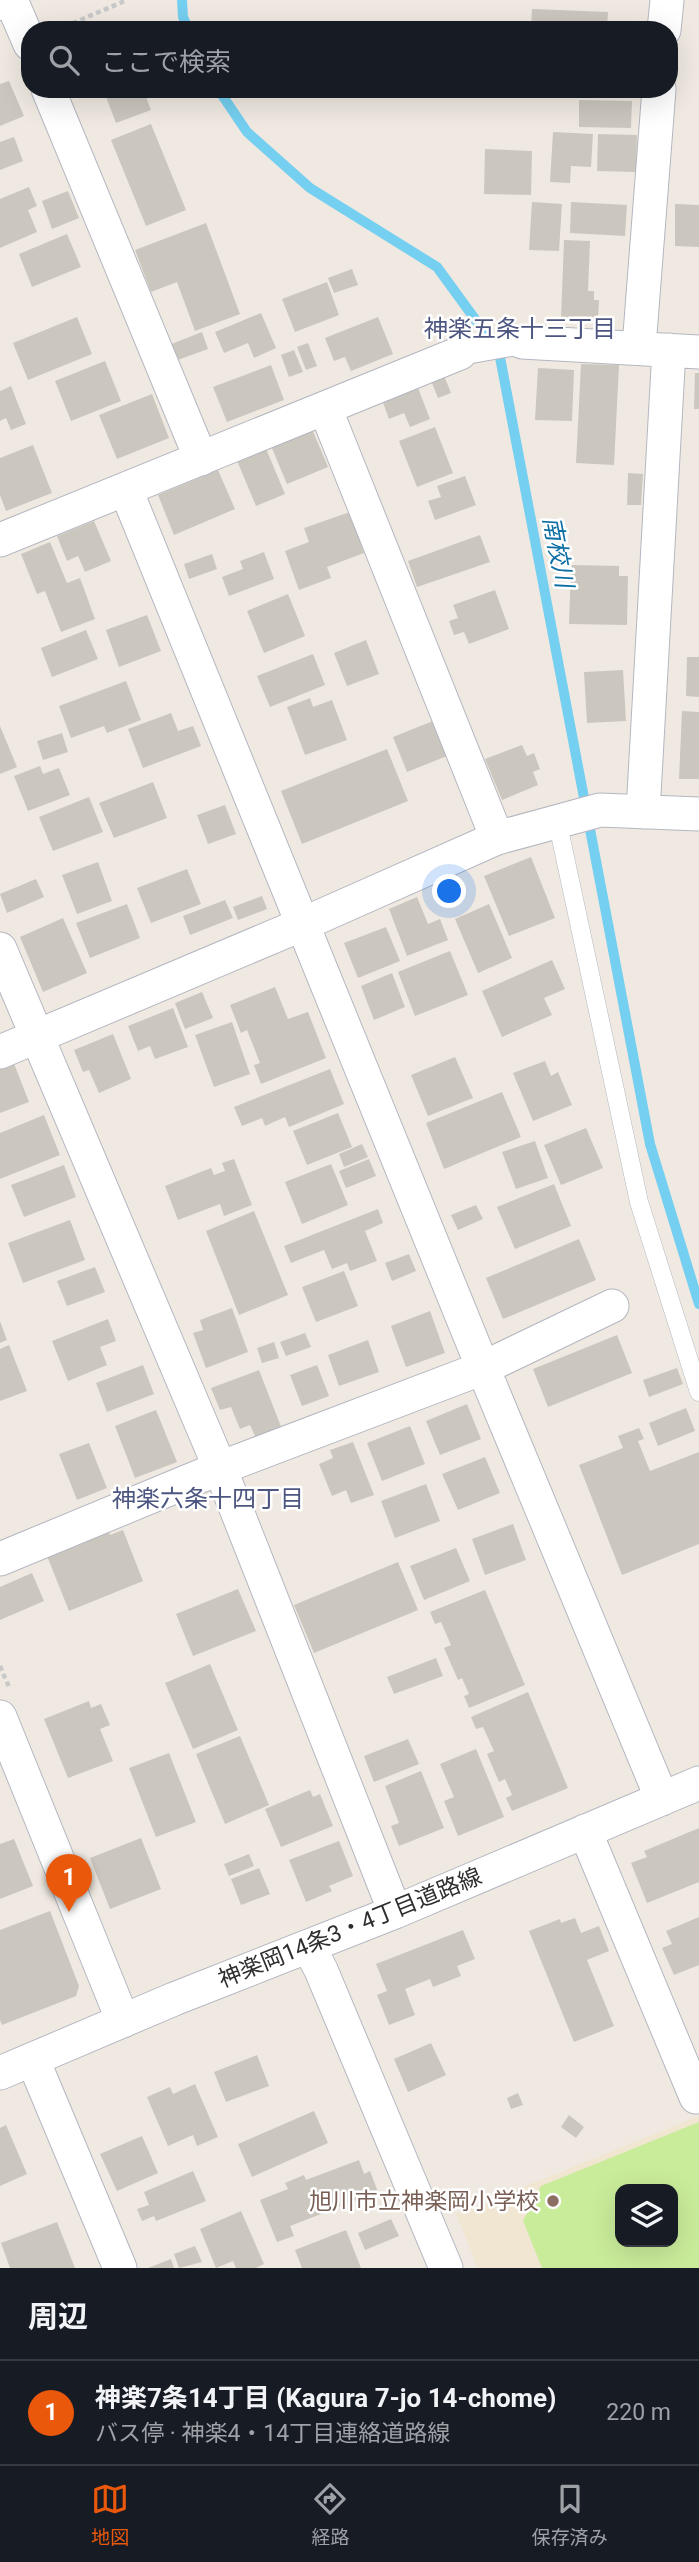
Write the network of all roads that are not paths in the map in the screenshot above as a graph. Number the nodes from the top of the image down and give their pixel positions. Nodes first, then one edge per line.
1 (11, 0) edge
2 (667, 0) edge
3 (665, 21) edge
4 (21, 23) edge
5 (52, 98) edge
6 (659, 98) edge
7 (522, 342) joint
8 (669, 350) edge
9 (460, 353) joint
10 (325, 408) junction
11 (201, 459) junction
12 (126, 489) junction
13 (0, 541) edge
14 (643, 812) junction
15 (699, 814) edge
16 (563, 819) junction
17 (497, 838) junction
18 (303, 924) junction
19 (0, 949) edge
20 (36, 1037) junction
21 (0, 1052) edge
22 (612, 1306) dead end
23 (483, 1368) junction
24 (699, 1392) edge
25 (220, 1468) junction
26 (0, 1559) edge
27 (0, 1717) edge
28 (699, 1783) edge
29 (662, 1799) junction
30 (585, 1831) junction
31 (395, 1912) junction
32 (309, 1947) junction
33 (123, 2021) junction
34 (33, 2060) junction
35 (0, 2073) edge
36 (696, 2097) dead end
37 (120, 2268) edge
38 (446, 2268) edge

1 - 4 street
2 - 3 street
5 - 11 street
6 - 8 street
7 - 8 street
7 - 9 street
8 - 14 street
9 - 10 street
10 - 11 street
10 - 17 street
11 - 12 street
12 - 13 street
12 - 18 street
14 - 15 street
14 - 16 street
16 - 17 street
16 - 24 lane
17 - 18 street
18 - 20 street
18 - 23 street
19 - 20 street
20 - 21 street
20 - 25 street
22 - 23 street
23 - 25 street
23 - 29 street
25 - 26 street
25 - 31 street
27 - 33 street
28 - 29 street, 神楽岡14条3・4丁目道路線
29 - 30 street, 神楽岡14条3・4丁目道路線
30 - 31 street, 神楽岡14条3・4丁目道路線
30 - 36 street
31 - 32 street, 神楽岡14条3・4丁目道路線
32 - 33 street, 神楽岡14条3・4丁目道路線
32 - 38 street
33 - 34 street, 神楽岡14条3・4丁目道路線
34 - 35 street, 神楽岡14条3・4丁目道路線
34 - 37 street

